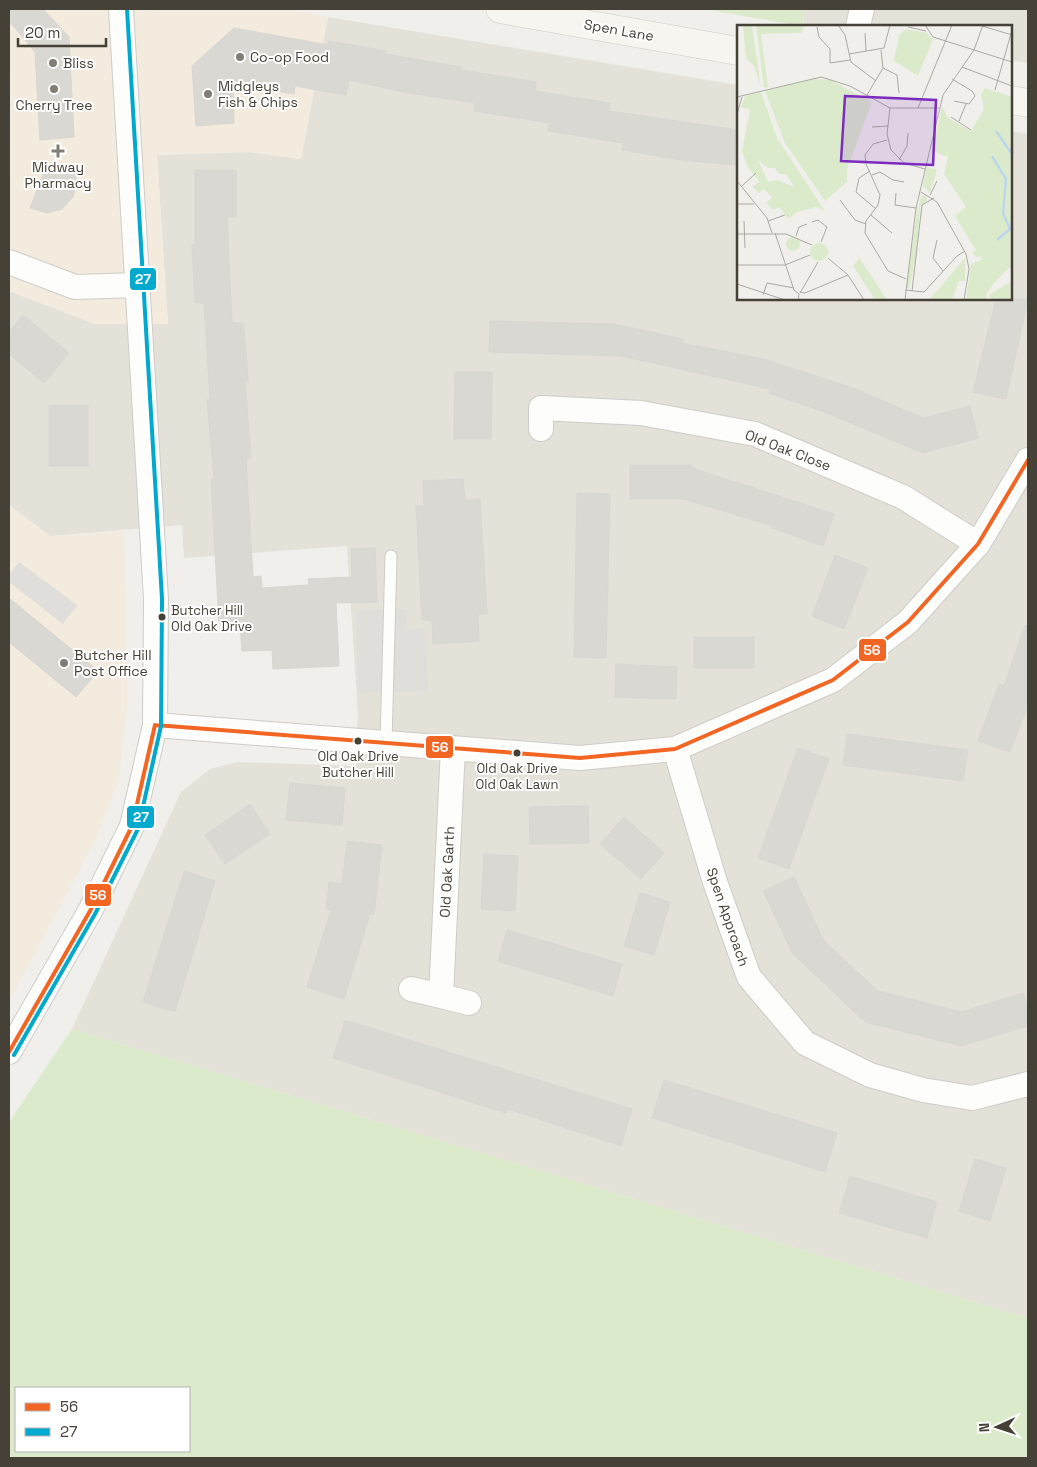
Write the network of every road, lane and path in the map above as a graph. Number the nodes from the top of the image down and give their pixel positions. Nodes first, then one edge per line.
1 (121, 9) edge
2 (500, 9) edge
3 (862, 9) edge
4 (858, 25) edge
5 (737, 51) edge
6 (1012, 100) edge
7 (1028, 103) edge
8 (9, 262) edge
9 (137, 285) junction
10 (541, 429) dead end
11 (1028, 460) edge
12 (978, 544) junction
13 (391, 556) dead end
14 (155, 725) junction
15 (386, 743) junction
16 (453, 748) junction
17 (675, 748) junction
18 (411, 989) dead end
19 (441, 996) junction
20 (469, 1003) dead end
21 (9, 1052) edge
22 (1028, 1084) edge

1 - 9 street
2 - 5 street, Spen Lane
3 - 4 street
6 - 7 street
8 - 9 street
9 - 14 street
10 - 12 street, Old Oak Close
11 - 12 street
12 - 17 street
13 - 15 lane
14 - 15 street
14 - 21 street
15 - 16 street
16 - 17 street
16 - 19 street, Old Oak Garth
17 - 22 street, Spen Approach
18 - 19 street
19 - 20 street

